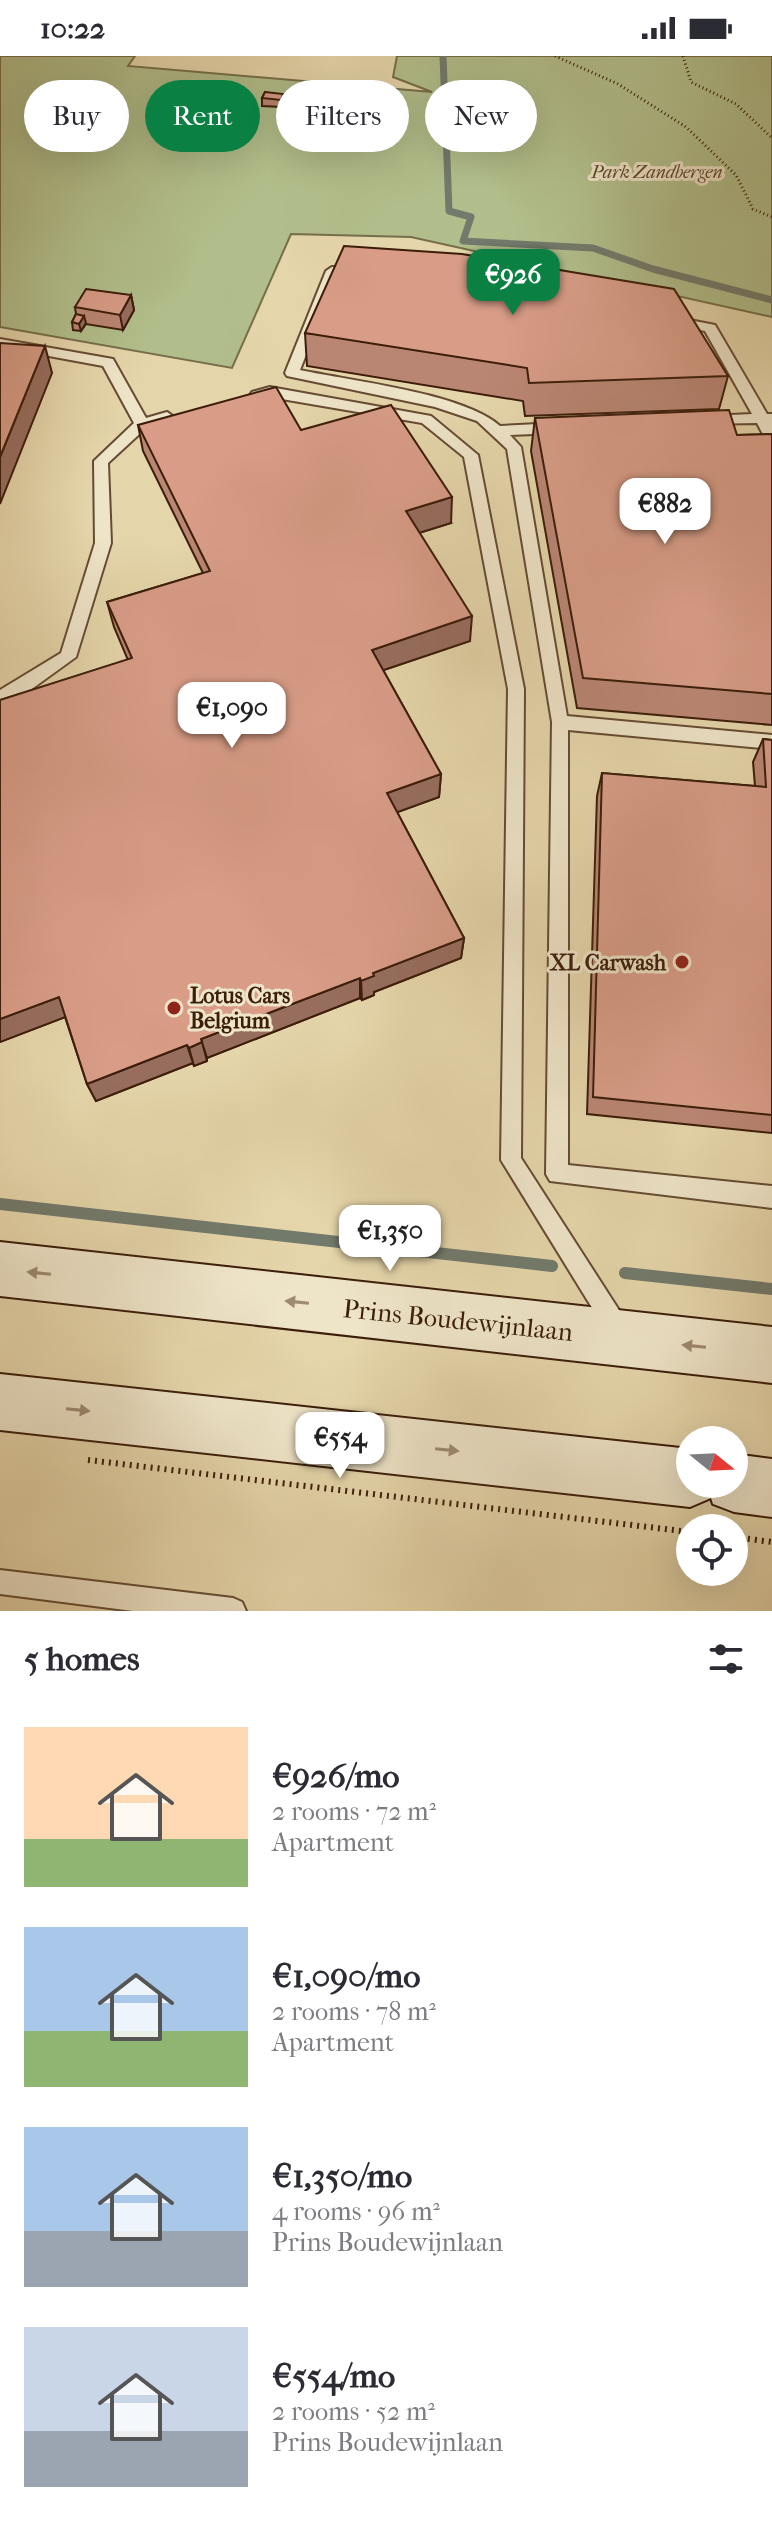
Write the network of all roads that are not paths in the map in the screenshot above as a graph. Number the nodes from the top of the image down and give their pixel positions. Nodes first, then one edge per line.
1 (369, 272) edge
2 (663, 318) edge
3 (0, 343) edge
4 (242, 399) edge
5 (184, 413) edge
6 (767, 418) edge
7 (700, 421) edge
8 (142, 424) junction
9 (575, 427) edge
10 (497, 431) junction
11 (772, 439) edge
12 (0, 697) edge
13 (560, 722) junction
14 (772, 742) edge
15 (772, 1197) edge
16 (0, 1269) edge
17 (624, 1338) junction
18 (772, 1355) edge
19 (0, 1402) edge
20 (676, 1476) edge
21 (748, 1485) edge
22 (772, 1488) edge
23 (0, 1582) edge
24 (233, 1611) edge

1 - 10 lane
2 - 6 lane
3 - 8 lane
4 - 17 lane
5 - 8 lane
6 - 7 lane
6 - 11 lane
8 - 12 lane
9 - 10 lane
10 - 13 lane
13 - 14 lane
13 - 15 lane
17 -> 16 main road, Prins Boudewijnlaan
18 -> 17 main road, Prins Boudewijnlaan
19 -> 20 main road
21 - 22 main road
23 - 24 lane

